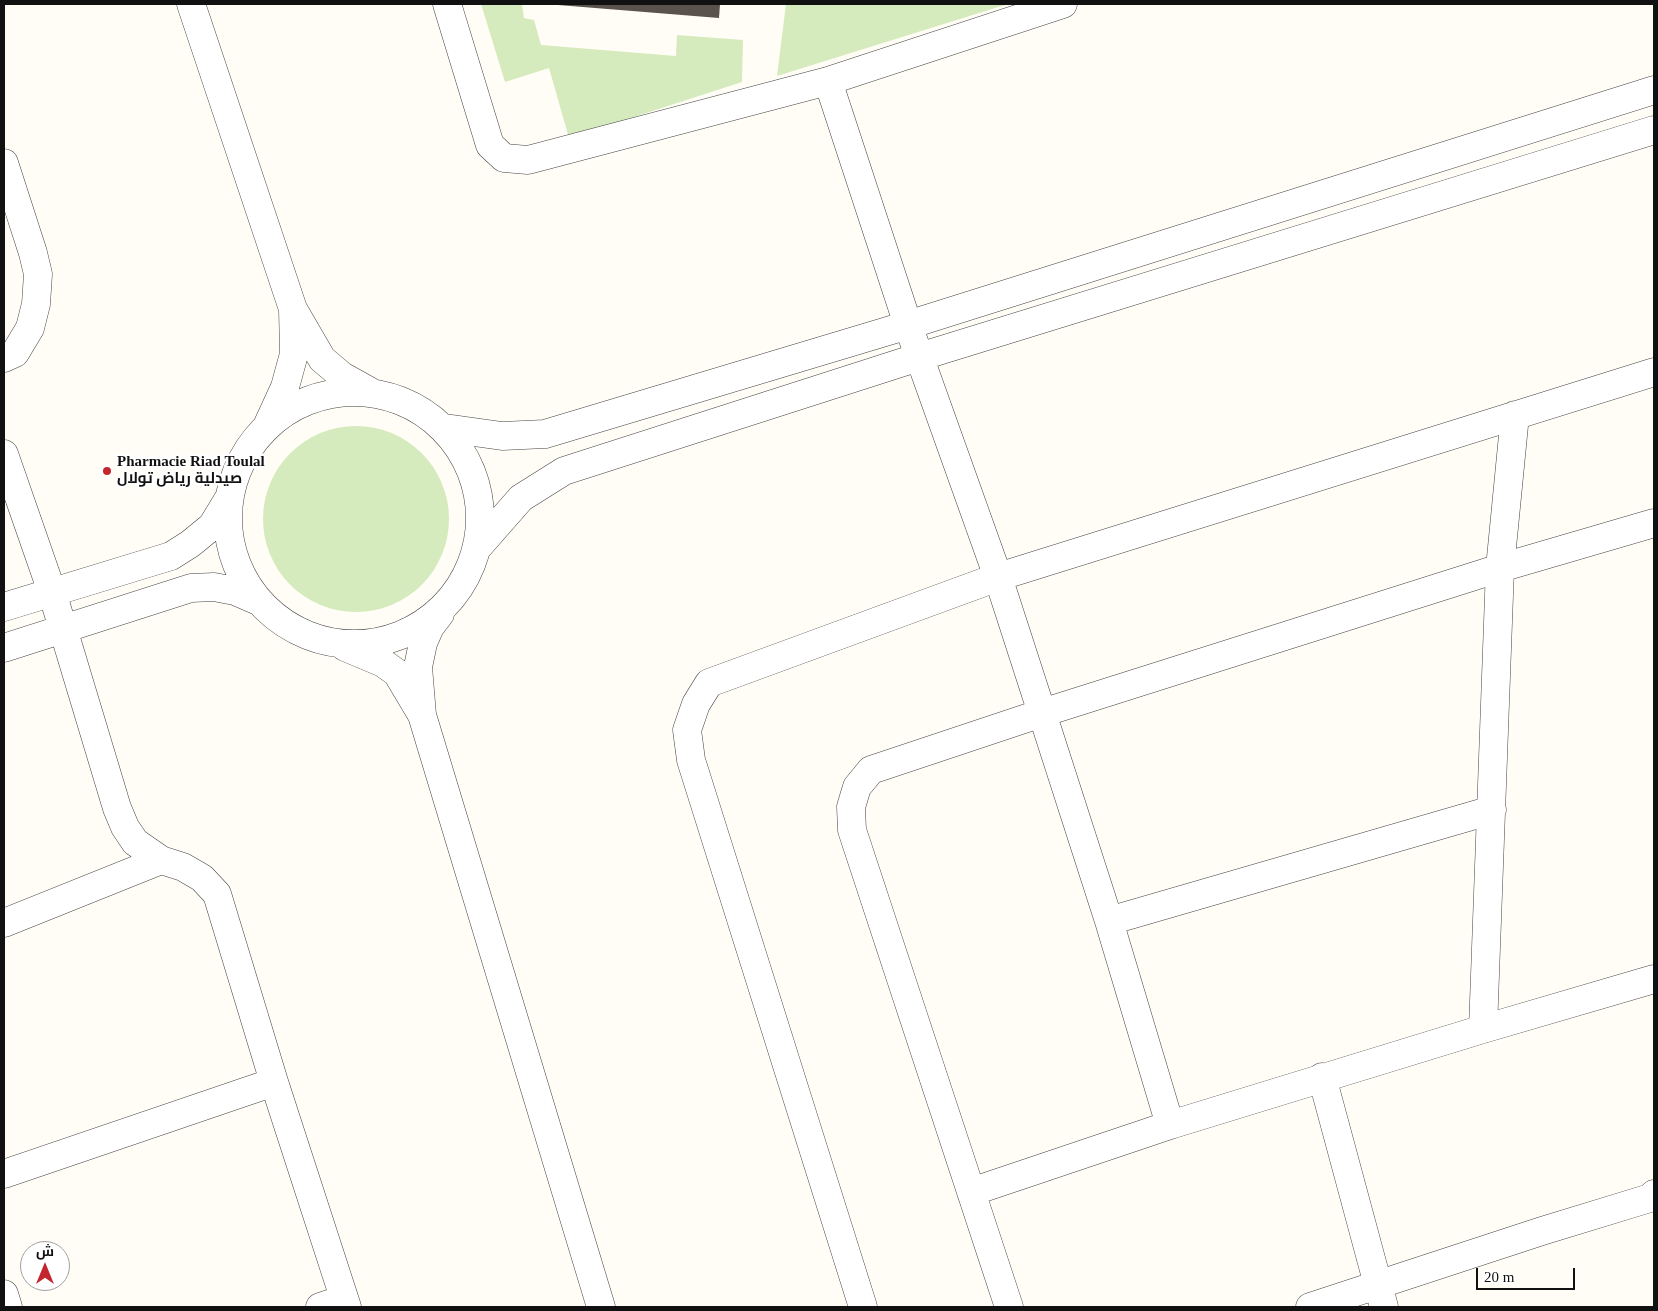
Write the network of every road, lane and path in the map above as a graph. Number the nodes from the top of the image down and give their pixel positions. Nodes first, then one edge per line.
1 (191, 4) edge
2 (447, 4) edge
3 (1062, 4) edge
4 (828, 81) junction
5 (1654, 90) edge
6 (1654, 130) edge
7 (4, 163) edge
8 (293, 309) junction
9 (908, 325) junction
10 (919, 357) junction
11 (4, 358) edge
12 (1654, 372) edge
13 (369, 391) junction
14 (1515, 415) junction
15 (267, 426) junction
16 (445, 428) junction
17 (4, 454) edge
18 (228, 498) junction
19 (1654, 523) edge
20 (478, 547) junction
21 (1500, 568) junction
22 (998, 577) junction
23 (52, 592) junction
24 (258, 601) junction
25 (447, 606) junction
26 (4, 607) edge
27 (63, 629) junction
28 (332, 643) junction
29 (4, 648) edge
30 (1042, 713) junction
31 (422, 715) junction
32 (1492, 810) junction
33 (161, 860) junction
34 (1109, 921) junction
35 (4, 923) edge
36 (1654, 980) edge
37 (1484, 1029) junction
38 (1322, 1077) junction
39 (274, 1082) junction
40 (1170, 1125) junction
41 (4, 1174) edge
42 (971, 1192) junction
43 (1654, 1194) edge
44 (4, 1294) edge
45 (1380, 1296) edge
46 (337, 1304) edge
47 (8, 1307) edge
48 (601, 1307) edge
49 (863, 1307) edge
50 (1009, 1307) edge
51 (1310, 1307) edge

1 - 8 street
2 - 4 street
3 - 4 street
4 - 9 street
5 - 9 street
6 - 10 street
7 - 11 street
8 - 13 street
8 - 15 street
9 - 10 street
9 - 16 street
10 - 20 street
10 - 22 street
12 - 14 street
13 - 15 street
13 - 16 street
14 - 21 street
14 - 22 street
15 - 18 street
16 - 20 street
17 - 23 street
18 - 23 street
18 - 24 street
19 - 21 street
20 - 25 street
21 - 30 street
21 - 32 street
22 - 30 street
22 - 49 street
23 - 26 street
23 - 27 street
24 - 27 street
24 - 28 street
25 - 28 street
25 - 31 street
27 - 29 street
27 - 33 street
28 - 31 street
30 - 34 street
30 - 42 street
31 - 48 street
32 - 34 street
32 - 37 street
33 - 35 street
33 - 39 street
34 - 40 street
36 - 37 street
37 - 38 street
38 - 40 street
38 - 45 street
39 - 41 street
39 - 46 street
40 - 42 street
42 - 50 street
43 - 45 street
44 - 47 street
45 - 51 street

